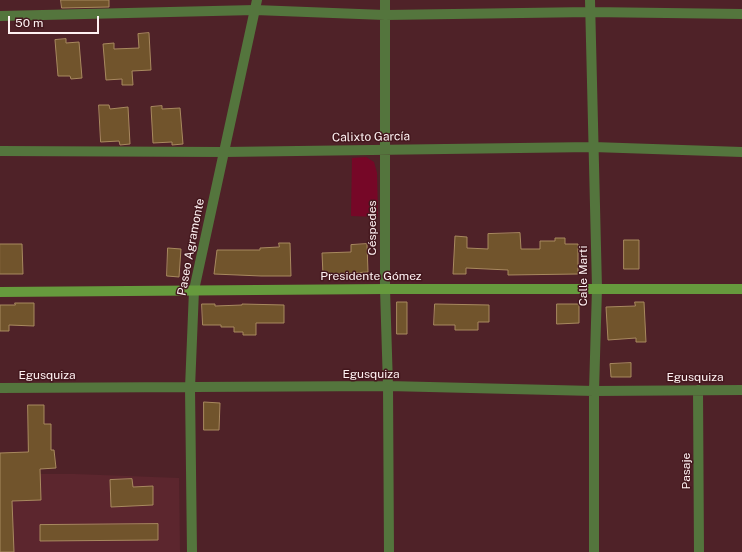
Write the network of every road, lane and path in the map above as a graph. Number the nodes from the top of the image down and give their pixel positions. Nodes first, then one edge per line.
1 (257, 0) edge
2 (385, 0) edge
3 (590, 0) edge
4 (255, 10) junction
5 (590, 12) junction
6 (742, 14) edge
7 (385, 15) junction
8 (0, 16) edge
9 (593, 148) junction
10 (385, 150) junction
11 (0, 151) edge
12 (224, 152) junction
13 (742, 152) edge
14 (597, 288) junction
15 (742, 288) edge
16 (385, 289) junction
17 (194, 290) junction
18 (0, 292) edge
19 (388, 386) junction
20 (0, 388) edge
21 (190, 388) junction
22 (698, 390) junction
23 (742, 390) edge
24 (594, 391) junction
25 (192, 552) edge
26 (389, 552) edge
27 (594, 552) edge
28 (699, 552) edge

1 - 4 street, Paseo Agramonte
2 - 7 street, Céspedes
3 - 5 street, Calle Marti
4 - 7 street
4 - 8 street
4 - 12 street, Paseo Agramonte
5 - 6 street
5 - 7 street
5 - 9 street, Calle Marti
7 - 10 street, Céspedes
9 - 10 street, Calixto García
9 - 13 street, Calixto García
9 - 14 street, Calle Marti
10 - 12 street, Calixto García
10 - 16 street, Céspedes
11 - 12 street, Calixto García
12 - 17 street, Paseo Agramonte
14 - 15 main road, Presidente Gómez
14 - 16 main road, Presidente Gómez
14 - 24 street, Calle Marti
16 - 17 main road, Presidente Gómez
16 - 19 street, Céspedes
17 - 18 main road, Presidente Gómez
17 - 21 street, Paseo Agramonte
19 - 21 street, Egusquiza
19 - 24 street, Egusquiza
19 - 26 street, Céspedes
20 - 21 street, Egusquiza
21 - 25 street, Paseo Agramonte
22 - 23 street, Egusquiza
22 - 24 street, Egusquiza
22 - 28 street, Pasaje
24 - 27 street, Calle Marti

